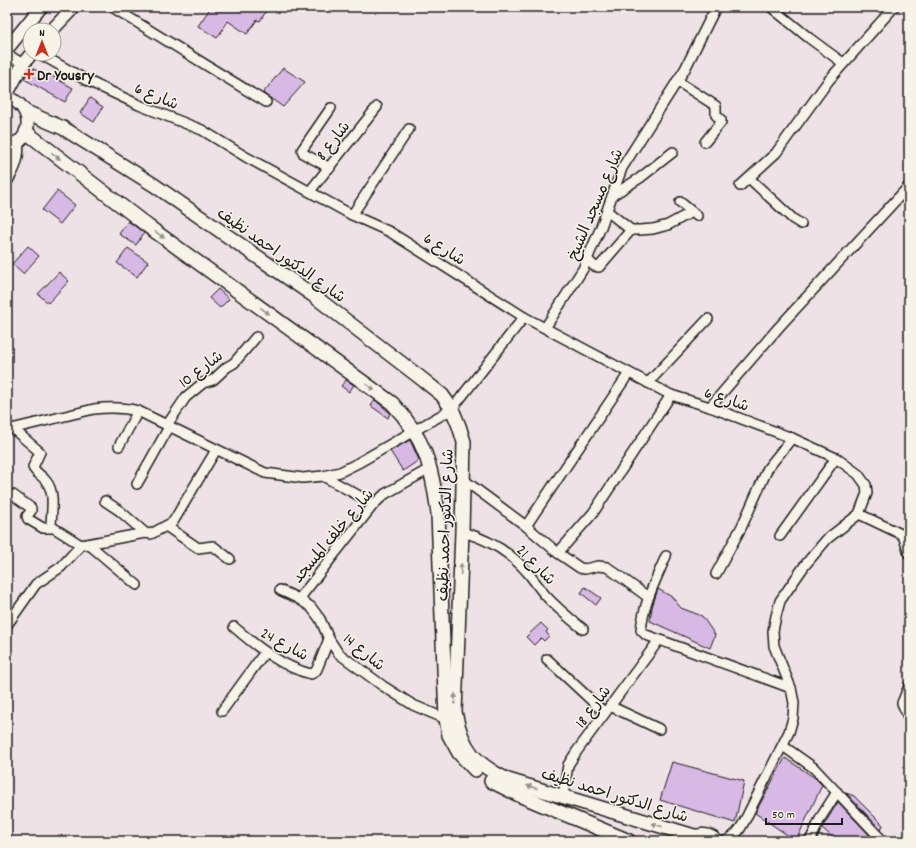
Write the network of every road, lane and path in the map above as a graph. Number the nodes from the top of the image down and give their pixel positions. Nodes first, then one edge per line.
1 (41, 7) edge
2 (74, 7) edge
3 (112, 7) edge
4 (716, 7) edge
5 (772, 7) edge
6 (894, 7) edge
7 (60, 22) edge
8 (7, 49) edge
9 (7, 54) edge
10 (55, 62) edge
11 (843, 63) junction
12 (23, 64) joint
13 (677, 81) junction
14 (7, 94) edge
15 (7, 98) edge
16 (266, 102) dead end
17 (378, 107) dead end
18 (332, 108) dead end
19 (26, 112) junction
20 (409, 129) dead end
21 (17, 140) edge
22 (705, 142) dead end
23 (674, 152) dead end
24 (330, 168) junction
25 (749, 178) junction
26 (7, 179) edge
27 (740, 186) dead end
28 (909, 186) edge
29 (310, 191) junction
30 (613, 195) junction
31 (680, 202) dead end
32 (607, 211) junction
33 (352, 215) junction
34 (801, 224) dead end
35 (631, 230) junction
36 (586, 259) junction
37 (524, 317) junction
38 (708, 319) dead end
39 (545, 328) junction
40 (256, 337) dead end
41 (629, 373) junction
42 (648, 383) junction
43 (671, 395) junction
44 (710, 407) junction
45 (452, 409) junction
46 (138, 411) junction
47 (168, 426) junction
48 (10, 429) edge
49 (415, 430) junction
50 (792, 438) junction
51 (120, 446) dead end
52 (216, 450) junction
53 (836, 458) junction
54 (431, 468) junction
55 (323, 476) junction
56 (464, 480) junction
57 (137, 484) dead end
58 (13, 495) dead end
59 (105, 501) dead end
60 (374, 504) junction
61 (859, 514) junction
62 (166, 526) junction
63 (526, 526) junction
64 (50, 527) junction
65 (462, 532) junction
66 (145, 533) junction
67 (780, 536) dead end
68 (84, 545) junction
69 (558, 553) junction
70 (909, 554) edge
71 (666, 556) dead end
72 (230, 559) dead end
73 (716, 574) dead end
74 (137, 585) dead end
75 (280, 590) dead end
76 (648, 597) junction
77 (299, 598) junction
78 (7, 625) edge
79 (234, 627) dead end
80 (583, 629) dead end
81 (328, 639) junction
82 (659, 640) junction
83 (265, 652) junction
84 (547, 659) dead end
85 (909, 686) edge
86 (791, 688) junction
87 (608, 709) junction
88 (222, 711) dead end
89 (446, 719) junction
90 (909, 719) edge
91 (659, 730) dead end
92 (783, 746) junction
93 (837, 792) junction
94 (563, 796) junction
95 (690, 839) edge
96 (629, 841) edge
97 (716, 841) edge
98 (725, 841) edge
99 (810, 841) edge
100 (883, 841) edge

1 - 8 street
2 - 7 street
3 - 16 street
4 - 13 street, شارع مسجد الشيخ
5 - 11 street
6 - 11 street
9 - 12 street
10 - 29 street, شارع 6
11 - 25 street
12 - 14 street
13 - 22 street
13 - 30 street, شارع مسجد الشيخ
15 - 19 street
17 - 24 street, شارع 8
18 - 24 street
19 - 21 street
19 - 45 main road, شارع الدكتور احمد نظيف
20 - 33 street
21 - 26 street
21 -> 49 main road, شارع الدكتور احمد نظيف
23 - 30 street
24 - 29 street, شارع 8
25 - 27 street
25 - 34 street
28 - 44 street
29 - 33 street, شارع 6
30 - 32 street, شارع مسجد الشيخ
31 - 35 street
32 - 35 street
32 - 36 street, شارع مسجد الشيخ
33 - 37 street, شارع 6
35 - 36 street
36 - 39 street, شارع مسجد الشيخ
37 - 39 street, شارع 6
37 - 45 street
38 - 42 street
39 - 41 street, شارع 6
40 - 47 street, شارع 10
41 - 42 street, شارع 6
41 - 63 street
42 - 43 street, شارع 6
43 - 44 street, شارع 6
43 - 69 street
44 - 50 street, شارع 6
45 - 49 street
45 - 56 main road, شارع الدكتور احمد نظيف
46 - 47 street
46 - 48 street
46 - 51 street
47 - 52 street
47 - 57 street, شارع 10
48 - 64 street
49 - 54 main road, شارع الدكتور احمد نظيف
49 - 55 street
50 - 53 street, شارع 6
50 - 73 street
52 - 55 street
52 - 62 street
53 - 61 street, شارع 6
53 - 67 street
54 - 60 street, شارع خلف المسجد
54 - 89 main road, شارع الدكتور احمد نظيف
55 - 60 street
56 - 63 street
56 - 65 main road, شارع الدكتور احمد نظيف
58 - 64 street
59 - 66 street
60 - 77 street, شارع خلف المسجد
61 - 70 street
61 - 86 street
62 - 66 street
62 - 72 street
63 - 69 street
64 - 68 street
65 - 80 street, شارع 21
94 -> 65 main road, شارع الدكتور احمد نظيف
66 - 68 street
68 - 74 street
68 - 78 street
69 - 76 street
71 - 76 street
75 - 77 street, شارع 14
76 - 82 street
77 - 81 street, شارع 14
79 - 83 street, شارع 24
81 - 83 street, شارع 24
81 - 89 street, شارع 14
82 - 86 street
82 - 87 street, شارع 18
83 - 88 street
84 - 87 street
85 - 90 street
86 - 92 street
87 - 91 street
87 - 94 street, شارع 18
89 - 96 main road, شارع الدكتور احمد نظيف
92 - 93 street
92 - 98 street
93 - 99 street
93 - 100 street
95 -> 94 main road, شارع الدكتور احمد نظيف
95 - 97 main road, شارع الدكتور احمد نظيف

